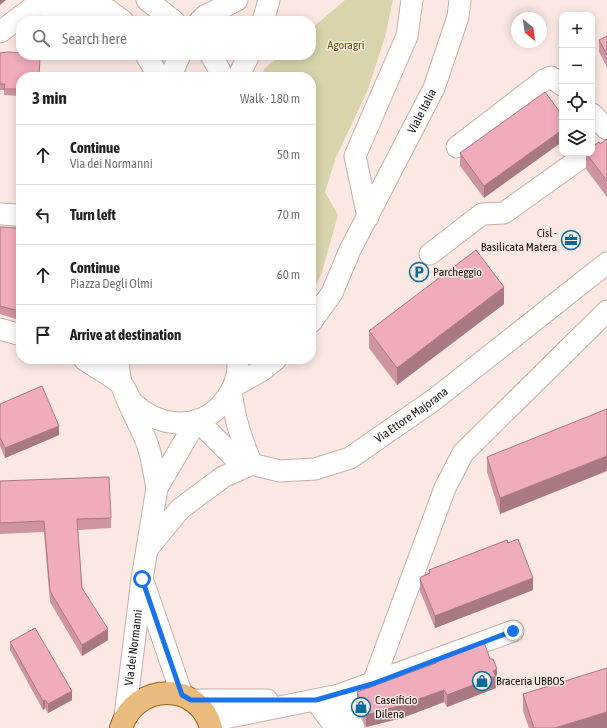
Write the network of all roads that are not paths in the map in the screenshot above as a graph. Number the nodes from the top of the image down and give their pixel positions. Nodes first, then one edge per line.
1 (110, 0) edge
2 (147, 0) edge
3 (237, 0) edge
4 (269, 0) edge
5 (412, 0) edge
6 (460, 0) edge
7 (37, 2) edge
8 (20, 16) edge
9 (117, 16) edge
10 (121, 16) edge
11 (168, 16) edge
12 (205, 16) edge
13 (264, 16) edge
14 (16, 19) edge
15 (0, 32) edge
16 (149, 60) edge
17 (178, 60) edge
18 (213, 60) edge
19 (246, 60) edge
20 (156, 72) edge
21 (172, 72) edge
22 (220, 72) edge
23 (240, 72) edge
24 (561, 84) edge
25 (595, 117) edge
26 (607, 129) edge
27 (607, 140) edge
28 (457, 146) dead end
29 (595, 148) edge
30 (584, 156) edge
31 (0, 214) edge
32 (16, 215) edge
33 (368, 217) junction
34 (430, 254) dead end
35 (607, 263) edge
36 (317, 309) edge
37 (607, 311) edge
38 (0, 329) edge
39 (16, 334) edge
40 (91, 364) edge
41 (118, 364) edge
42 (238, 364) edge
43 (270, 364) edge
44 (122, 385) junction
45 (232, 388) junction
46 (197, 420) junction
47 (252, 464) junction
48 (157, 488) junction
49 (147, 549) junction
50 (142, 579) junction
51 (513, 631) dead end
52 (372, 684) junction
53 (339, 695) junction
54 (186, 698) junction
55 (316, 700) junction
56 (123, 722) edge
57 (210, 724) edge
58 (336, 728) edge
59 (354, 728) edge

1 - 10 street
2 - 11 street
3 - 12 street
4 - 13 street
5 - 33 street
6 - 33 street, Viale Italia
7 - 8 street
7 - 9 street
14 - 15 street
16 - 20 street
17 - 21 street
18 - 22 street
19 - 23 street
24 - 28 street
25 - 26 street
27 - 29 street
30 - 34 street
31 - 32 street
33 - 36 street, Viale Italia
35 - 47 street, Via Ettore Majorana
37 - 52 street
38 - 39 street
40 - 44 street
41 - 44 street
42 - 45 street
43 - 45 street
44 - 46 street
44 - 48 street
45 - 46 street
45 - 47 street
46 - 47 street, Via Ettore Majorana
46 - 48 street
47 - 49 street
48 - 49 street, Via dei Normanni
49 - 50 street, Via dei Normanni
50 - 54 street, Via dei Normanni
50 - 56 street, Via dei Normanni
51 - 52 street
52 - 53 street
53 - 55 street
53 - 59 street
54 - 55 street
54 - 56 main road
54 - 57 main road
55 - 57 street
55 - 58 street

